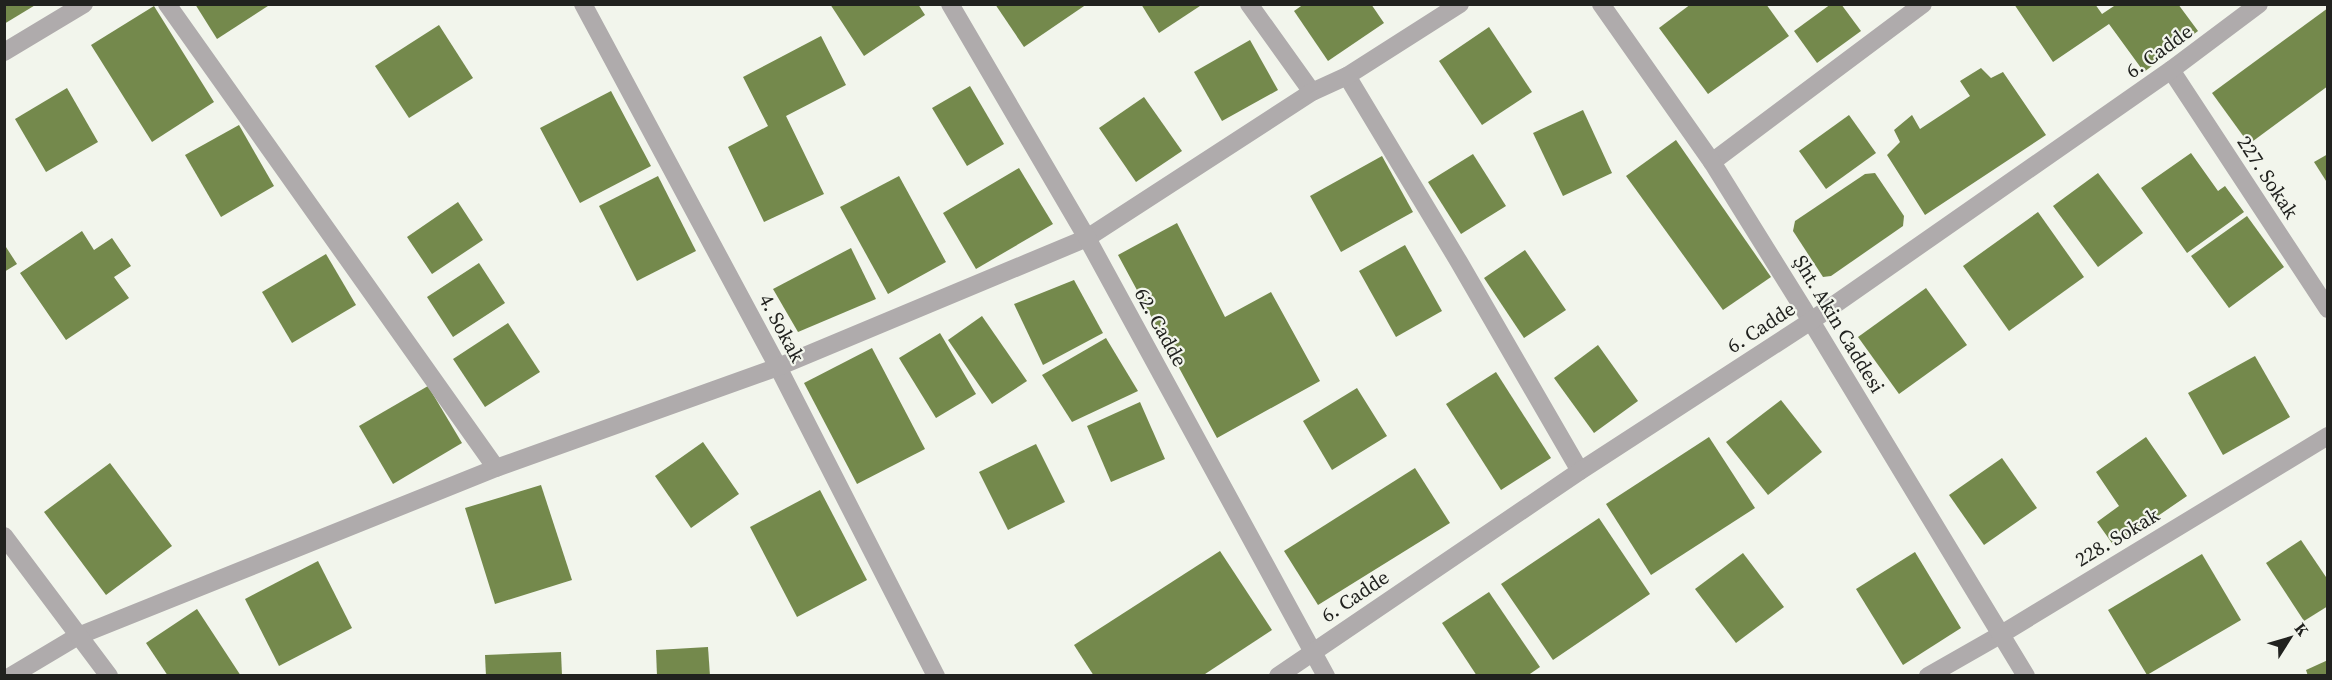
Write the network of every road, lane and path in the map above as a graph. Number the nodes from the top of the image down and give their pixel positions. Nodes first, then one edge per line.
1 (84, 4) edge
2 (167, 4) edge
3 (583, 4) edge
4 (950, 4) edge
5 (1250, 4) edge
6 (1460, 4) edge
7 (1601, 4) edge
8 (1923, 4) edge
9 (2259, 4) edge
10 (4, 52) edge
11 (2171, 70) junction
12 (1347, 76) junction
13 (1312, 92) junction
14 (1712, 162) junction
15 (1087, 238) junction
16 (2328, 309) edge
17 (1811, 321) junction
18 (778, 367) junction
19 (2328, 436) edge
20 (496, 468) junction
21 (1580, 471) junction
22 (4, 536) edge
23 (2000, 634) junction
24 (78, 636) junction
25 (1313, 652) junction
26 (11, 675) edge
27 (109, 675) edge
28 (936, 675) edge
29 (1278, 675) edge
30 (1326, 675) edge
31 (1928, 675) edge
32 (2026, 675) edge

1 - 10 street
2 - 20 street
3 - 18 street, 4. Sokak
4 - 15 street, 62. Cadde
5 - 13 street
6 - 12 street
7 - 14 street, Şht. Akin Caddesi
8 - 14 street
9 - 11 street, 6. Cadde
11 - 16 street, 227. Sokak
11 - 17 street, 6. Cadde
12 - 13 street
12 - 21 street
13 - 15 street
14 - 17 street, Şht. Akin Caddesi
15 - 18 street
15 - 25 street, 62. Cadde
17 - 21 street, 6. Cadde
17 - 23 street, Şht. Akin Caddesi
18 - 20 street
18 - 28 street, 4. Sokak
19 - 23 street, 228. Sokak
20 - 24 street
21 - 25 street, 6. Cadde
22 - 24 street
23 - 31 street, 228. Sokak
23 - 32 street, Şht. Akin Caddesi
24 - 26 street
24 - 27 street
25 - 29 street, 6. Cadde
25 - 30 street, 62. Cadde

